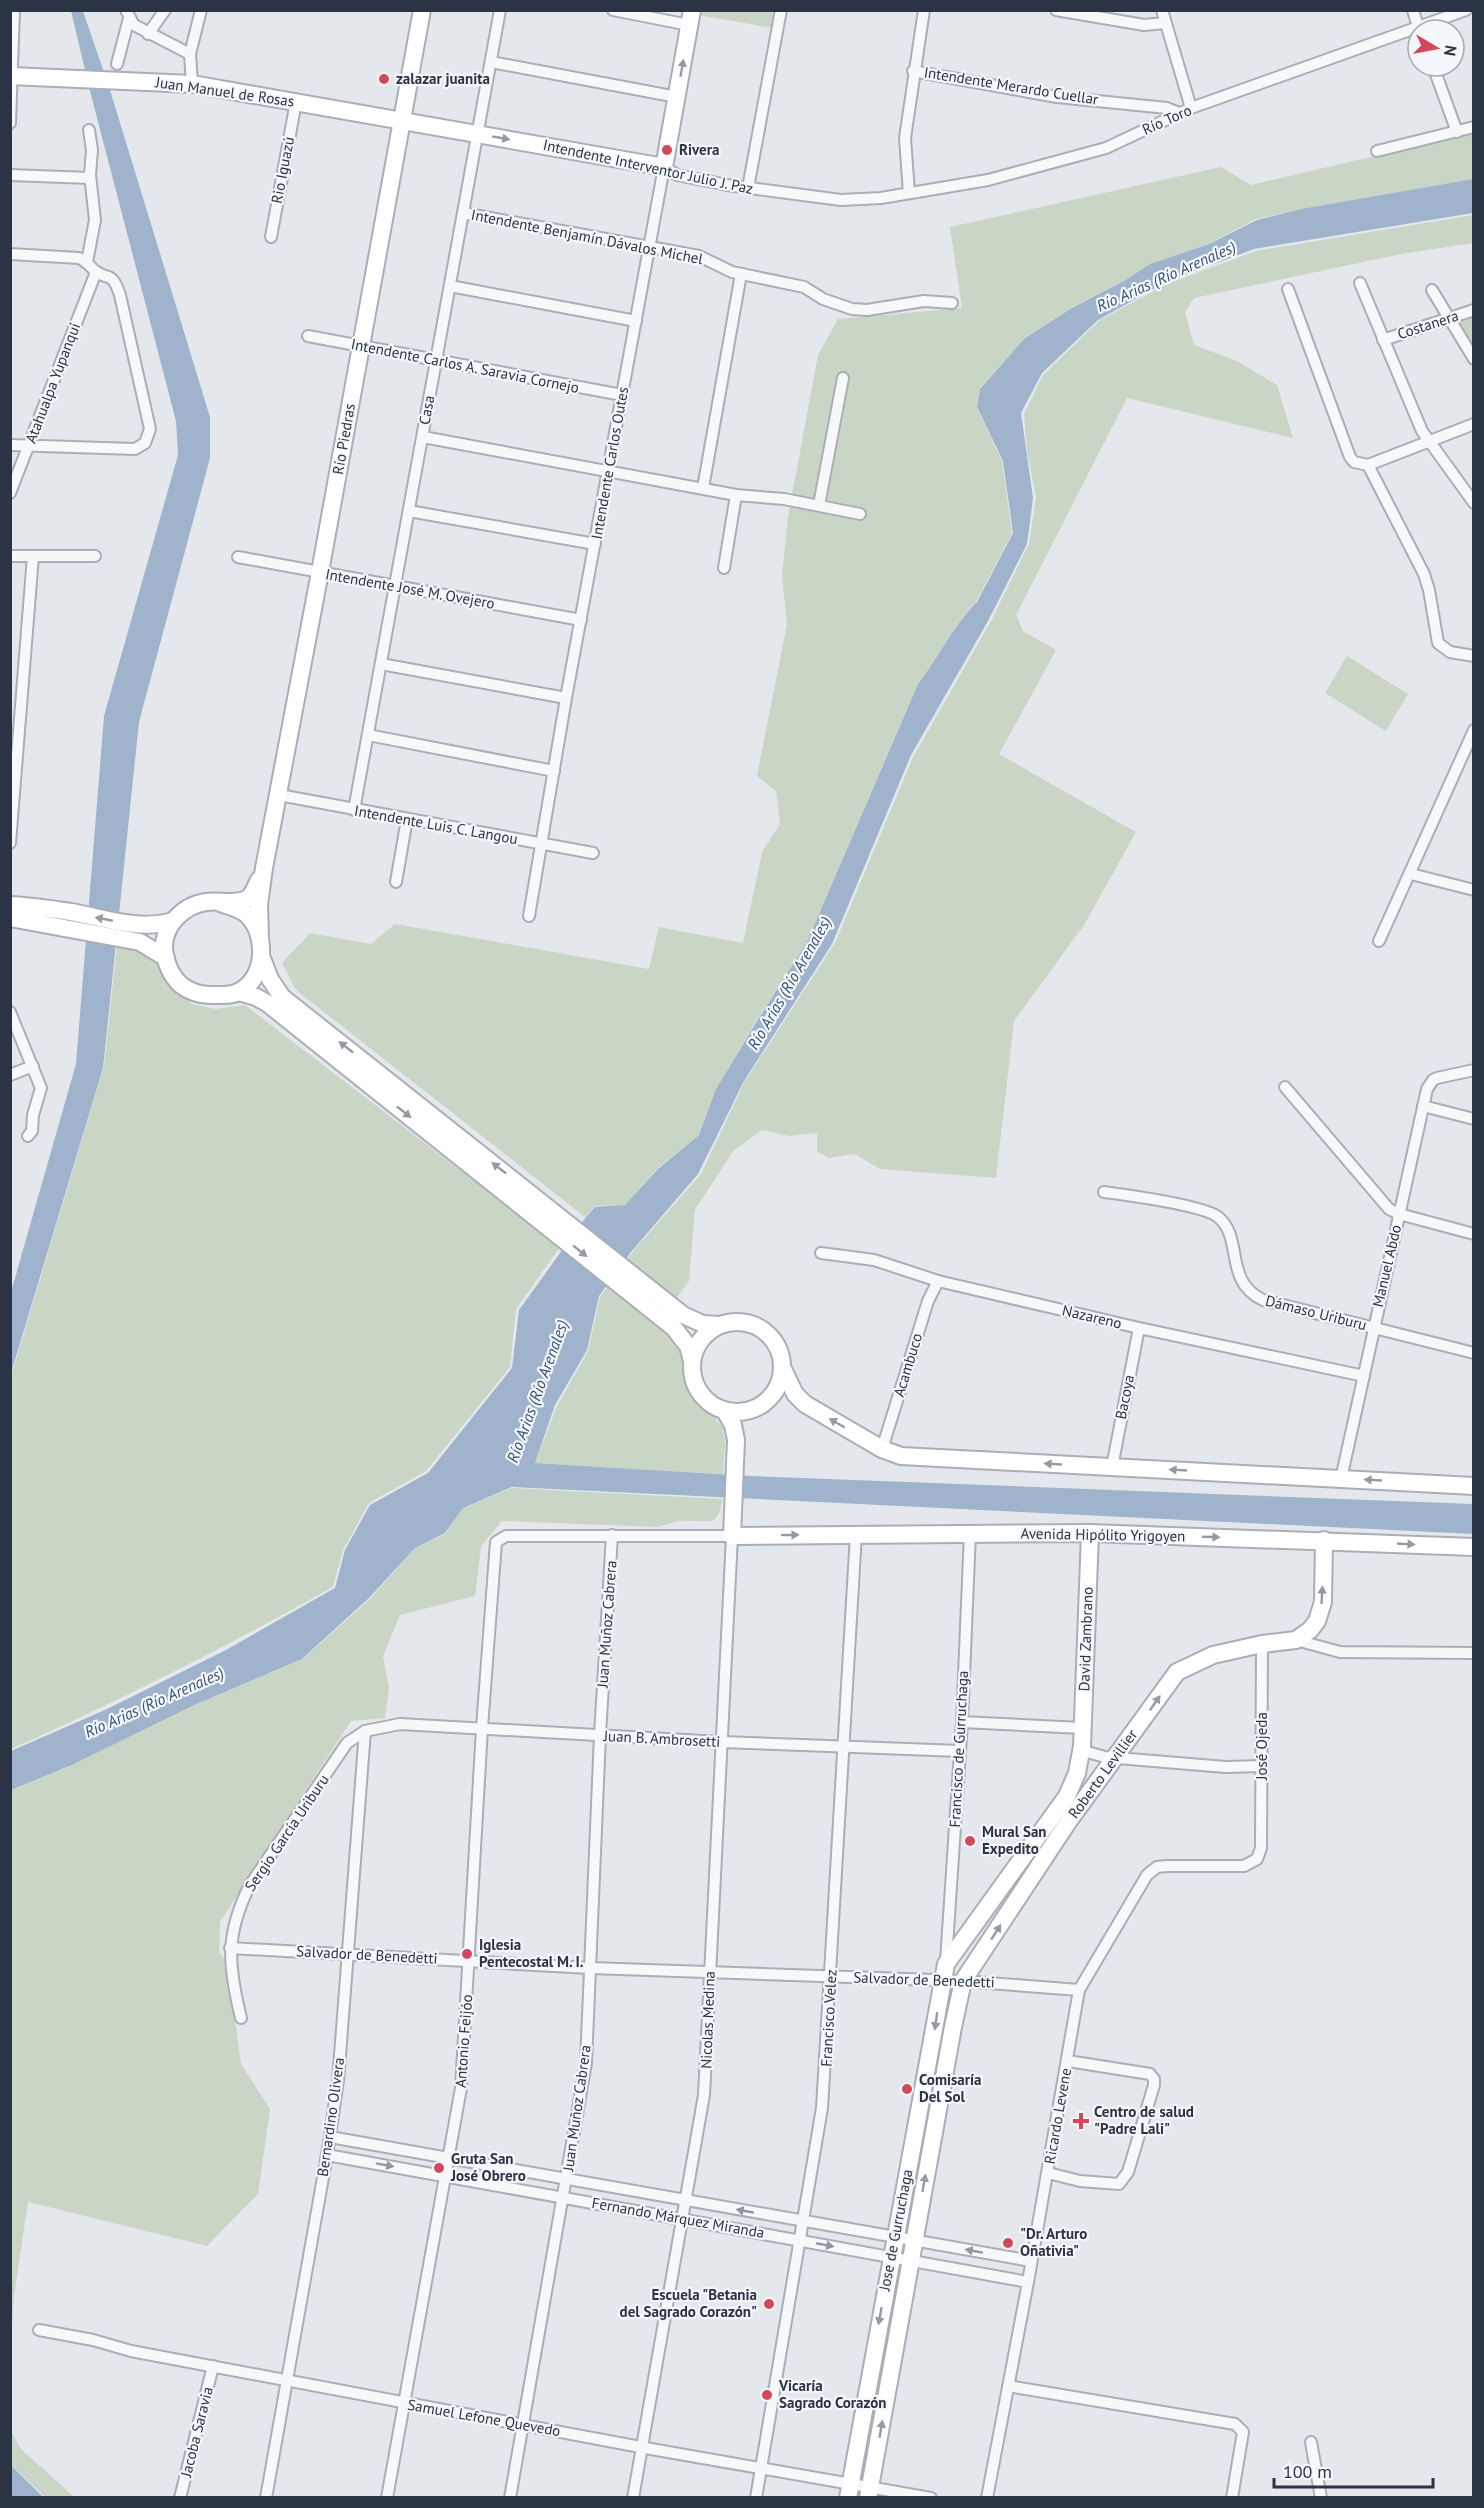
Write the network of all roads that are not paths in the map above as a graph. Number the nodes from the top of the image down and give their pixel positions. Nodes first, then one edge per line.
1 (14, 10) edge
2 (165, 10) edge
3 (201, 10) edge
4 (422, 10) edge
5 (500, 10) edge
6 (613, 10) edge
7 (781, 10) edge
8 (924, 10) edge
9 (1056, 10) edge
10 (1162, 10) edge
11 (1466, 10) edge
12 (128, 14) edge
13 (690, 18) edge
14 (1446, 18) edge
15 (1165, 22) junction
16 (148, 34) junction
17 (1406, 34) edge
18 (190, 54) junction
19 (491, 62) junction
20 (913, 71) junction
21 (115, 72) junction
22 (12, 76) edge
23 (1437, 78) edge
24 (192, 84) junction
25 (677, 97) junction
26 (296, 102) junction
27 (1191, 108) junction
28 (1179, 113) junction
29 (402, 122) junction
30 (10, 123) edge
31 (1473, 127) edge
32 (89, 130) dead end
33 (1457, 132) junction
34 (478, 134) junction
35 (1377, 151) dead end
36 (664, 167) junction
37 (10, 174) edge
38 (90, 177) junction
39 (748, 188) junction
40 (909, 193) junction
41 (860, 201) joint
42 (464, 213) junction
43 (271, 237) dead end
44 (649, 248) junction
45 (10, 254) edge
46 (87, 262) junction
47 (96, 272) junction
48 (741, 274) junction
49 (1360, 283) dead end
50 (450, 286) junction
51 (1288, 289) dead end
52 (1432, 290) dead end
53 (952, 303) dead end
54 (1473, 310) edge
55 (1450, 320) junction
56 (636, 321) junction
57 (308, 336) dead end
58 (1383, 340) junction
59 (360, 346) junction
60 (1473, 359) edge
61 (436, 360) junction
62 (843, 378) dead end
63 (622, 395) junction
64 (1473, 424) edge
65 (423, 437) junction
66 (1430, 441) junction
67 (10, 445) edge
68 (29, 446) junction
69 (1368, 465) junction
70 (609, 471) junction
71 (703, 488) junction
72 (10, 494) edge
73 (736, 495) junction
74 (1473, 503) edge
75 (819, 506) junction
76 (409, 511) junction
77 (860, 514) dead end
78 (595, 543) junction
79 (10, 556) edge
80 (33, 556) junction
81 (94, 556) dead end
82 (238, 557) dead end
83 (724, 568) dead end
84 (320, 572) junction
85 (394, 586) junction
86 (581, 620) junction
87 (1473, 656) edge
88 (381, 664) junction
89 (566, 698) junction
90 (1473, 730) edge
91 (368, 735) junction
92 (554, 771) junction
93 (13, 782) edge
94 (279, 795) junction
95 (354, 810) junction
96 (407, 819) junction
97 (10, 843) edge
98 (541, 843) junction
99 (593, 853) dead end
100 (264, 868) junction
101 (1410, 873) junction
102 (396, 882) dead end
103 (1473, 890) edge
104 (220, 903) junction
105 (10, 905) edge
106 (529, 916) dead end
107 (10, 918) edge
108 (72, 921) junction
109 (173, 921) junction
110 (134, 932) junction
111 (260, 938) junction
112 (1379, 941) dead end
113 (261, 956) junction
114 (166, 958) junction
115 (239, 992) junction
116 (10, 1012) edge
117 (33, 1066) junction
118 (1473, 1070) edge
119 (10, 1075) edge
120 (1285, 1087) dead end
121 (1423, 1106) junction
122 (1473, 1119) edge
123 (28, 1136) dead end
124 (1104, 1192) dead end
125 (540, 1209) junction
126 (1399, 1214) junction
127 (1473, 1234) edge
128 (821, 1253) dead end
129 (938, 1281) junction
130 (679, 1322) junction
131 (719, 1325) junction
132 (1138, 1328) junction
133 (1373, 1328) junction
134 (1473, 1353) edge
135 (692, 1361) junction
136 (783, 1369) junction
137 (1364, 1376) junction
138 (754, 1409) junction
139 (725, 1411) junction
140 (735, 1448) junction
141 (882, 1449) junction
142 (1112, 1467) junction
143 (1341, 1479) junction
144 (1473, 1485) edge
145 (970, 1533) junction
146 (1090, 1533) junction
147 (856, 1534) junction
148 (612, 1535) junction
149 (732, 1536) junction
150 (1324, 1540) junction
151 (1473, 1547) edge
152 (1296, 1641) junction
153 (1262, 1644) junction
154 (1473, 1653) edge
155 (962, 1722) junction
156 (482, 1728) junction
157 (1082, 1728) junction
158 (365, 1731) junction
159 (600, 1735) junction
160 (721, 1742) junction
161 (842, 1746) junction
162 (1082, 1746) junction
163 (960, 1751) junction
164 (1115, 1758) junction
165 (1262, 1766) junction
166 (1073, 1786) joint
167 (1261, 1848) joint
168 (230, 1948) junction
169 (348, 1953) junction
170 (469, 1960) junction
171 (590, 1968) junction
172 (943, 1972) junction
173 (710, 1973) junction
174 (831, 1977) junction
175 (963, 1981) junction
176 (1079, 1990) junction
177 (241, 2018) dead end
178 (1068, 2061) junction
179 (330, 2137) junction
180 (327, 2155) junction
181 (448, 2159) junction
182 (1048, 2173) junction
183 (444, 2176) junction
184 (567, 2179) junction
185 (563, 2197) junction
186 (685, 2201) junction
187 (681, 2218) junction
188 (803, 2221) junction
189 (895, 2237) junction
190 (800, 2240) junction
191 (914, 2241) junction
192 (891, 2258) junction
193 (911, 2261) junction
194 (1032, 2261) junction
195 (1028, 2282) junction
196 (39, 2330) dead end
197 (213, 2366) junction
198 (287, 2380) junction
199 (1008, 2386) junction
200 (405, 2403) junction
201 (522, 2425) junction
202 (1311, 2442) dead end
203 (642, 2447) junction
204 (761, 2468) junction
205 (849, 2490) edge
206 (869, 2492) edge
207 (180, 2498) edge
208 (266, 2498) edge
209 (387, 2498) edge
210 (510, 2498) edge
211 (633, 2498) edge
212 (756, 2498) edge
213 (931, 2498) edge
214 (987, 2498) edge
215 (1232, 2498) edge
216 (1321, 2498) edge

1 - 22 street
2 - 16 street
3 - 18 street
4 - 29 street, Río Piedras
5 - 19 street, Casa
6 - 13 street
7 - 39 street
8 - 20 street
9 - 15 street
10 - 15 street
11 - 14 street, Río Toro
12 - 16 street
12 - 21 street
25 -> 13 street, Intendente Carlos Outes
15 - 27 street
16 - 18 street
17 - 27 street, Río Toro
18 - 24 street
19 - 25 street
19 - 34 street, Casa
20 - 28 street, Intendente Merardo Cuellar
20 - 40 street
21 - 22 street, Juan Manuel de Rosas
21 - 24 street, Juan Manuel de Rosas
22 - 30 street
23 - 33 street
24 - 26 street, Juan Manuel de Rosas
25 - 36 street, Intendente Carlos Outes
26 - 29 street, Juan Manuel de Rosas
26 - 43 street, Rio Iguazú
27 - 28 street, Río Toro
28 - 40 street, Río Toro
29 - 34 street, Intendente Interventor Julio J. Paz
29 - 59 street, Río Piedras
31 - 33 street
32 - 38 street
33 - 35 street
34 -> 36 street, Intendente Interventor Julio J. Paz
34 - 42 street, Casa
36 - 39 street, Intendente Interventor Julio J. Paz
36 - 44 street, Intendente Carlos Outes
37 - 38 street
38 - 46 street
39 - 41 street, Intendente Interventor Julio J. Paz
40 - 41 street, Río Toro
42 - 44 street, Intendente Benjamín Dávalos Michel
42 - 50 street, Casa
44 - 48 street, Intendente Benjamín Dávalos Michel
44 - 56 street, Intendente Carlos Outes
45 - 46 street
46 - 47 street
47 - 68 street, Atahualpa Yupanqui
47 - 68 street
48 - 53 street, Intendente Benjamín Dávalos Michel
48 - 71 street
49 - 58 street
50 - 56 street
50 - 61 street, Casa
51 - 69 street
52 - 55 street
54 - 55 street, Costanera
55 - 58 street, Costanera
55 - 60 street
56 - 63 street, Intendente Carlos Outes
57 - 59 street, Intendente Carlos A. Saravia Cornejo
58 - 66 street
59 - 61 street, Intendente Carlos A. Saravia Cornejo
59 - 84 street, Río Piedras
61 - 63 street, Intendente Carlos A. Saravia Cornejo
61 - 65 street, Casa
62 - 75 street
63 - 70 street, Intendente Carlos Outes
64 - 66 street
65 - 70 street
65 - 76 street, Casa
66 - 69 street
66 - 74 street
67 - 68 street
68 - 72 street, Atahualpa Yupanqui
69 - 87 street
70 - 71 street
70 - 78 street, Intendente Carlos Outes
71 - 73 street
73 - 75 street
73 - 83 street
75 - 77 street
76 - 78 street
76 - 85 street, Casa
78 - 86 street, Intendente Carlos Outes
79 - 80 street
80 - 81 street
80 - 93 street
82 - 84 street, Intendente José M. Ovejero
84 - 85 street, Intendente José M. Ovejero
84 - 94 street, Río Piedras
85 - 86 street, Intendente José M. Ovejero
85 - 88 street, Casa
86 - 89 street, Intendente Carlos Outes
88 - 89 street
88 - 91 street, Casa
89 - 92 street, Intendente Carlos Outes
90 - 101 street
91 - 92 street
91 - 95 street, Casa
92 - 98 street, Intendente Carlos Outes
93 - 97 street
94 - 95 street, Intendente Luis C. Langou
94 - 100 street, Río Piedras
95 - 96 street, Intendente Luis C. Langou
96 - 98 street, Intendente Luis C. Langou
96 - 102 street
98 - 99 street, Intendente Luis C. Langou
98 - 106 street, Intendente Carlos Outes
100 - 104 street
100 - 111 street
101 - 103 street
101 - 112 street
104 - 109 street
104 - 111 street
105 - 108 street
107 - 108 street
108 - 110 street
109 - 110 street
109 - 114 street
110 - 114 street
111 - 113 street
113 - 115 street
125 -> 113 street
114 - 115 street
115 -> 125 street
116 - 117 street
117 - 119 street
117 - 123 street
118 - 121 street, Manuel Abdo
120 - 126 street
121 - 122 street
121 - 126 street, Manuel Abdo
124 - 133 street, Dámaso Uriburu
125 - 130 street
126 - 127 street
126 - 133 street, Manuel Abdo
128 - 129 street, Nazareno
129 - 132 street, Nazareno
129 - 141 street, Acambuco
130 - 131 street
130 - 135 street
131 - 135 street
131 - 136 street
132 - 137 street, Nazareno
132 - 142 street, Bacoya
133 - 134 street, Dámaso Uriburu
133 - 137 street, Manuel Abdo
135 - 139 street
136 - 138 street
141 -> 136 street
137 - 143 street, Manuel Abdo
138 - 139 street
138 - 140 street
139 - 140 street
140 - 149 street
142 -> 141 street
143 -> 142 street
144 -> 143 street
145 - 146 street, Avenida Hipólito Yrigoyen
145 - 147 street, Avenida Hipólito Yrigoyen
145 - 155 street, Francisco de Gurruchaga
146 -> 150 street, Avenida Hipólito Yrigoyen
146 - 157 street, David Zambrano
149 -> 147 street, Avenida Hipólito Yrigoyen
147 - 161 street, Francisco Velez
148 - 149 street
148 - 156 street, Antonio Feijóo
148 - 159 street, Juan Muñoz Cabrera
149 - 160 street, Nicolas Medina
150 -> 151 street, Avenida Hipólito Yrigoyen
152 -> 150 street
152 - 153 street, Roberto Levillier
152 - 154 street
164 -> 153 street, Roberto Levillier
153 - 165 street, José Ojeda
155 - 157 street
155 - 163 street, Francisco de Gurruchaga
156 - 158 street, Juan B. Ambrosetti
156 - 159 street, Juan B. Ambrosetti
156 - 170 street, Antonio Feijóo
157 - 162 street, David Zambrano
158 - 168 street, Sergio García Uriburu
158 - 169 street, Bernardino Olivera
159 - 160 street, Juan B. Ambrosetti
159 - 171 street, Juan Muñoz Cabrera
160 - 161 street, Juan B. Ambrosetti
160 - 173 street, Nicolas Medina
161 - 163 street, Juan B. Ambrosetti
161 - 174 street, Francisco Velez
162 - 164 street
162 - 166 street, David Zambrano
163 - 172 street, Francisco de Gurruchaga
164 - 165 street
175 -> 164 street, Roberto Levillier
165 - 167 street, José Ojeda
166 - 172 street, Roberto Levillier
167 - 176 street, Ricardo Levene
168 - 169 street, Salvador de Benedetti
168 - 177 street, Sergio García Uriburu
169 - 170 street, Salvador de Benedetti
169 - 179 street, Bernardino Olivera
170 - 171 street, Salvador de Benedetti
170 - 181 street, Antonio Feijóo
171 - 173 street, Salvador de Benedetti
171 - 184 street, Juan Muñoz Cabrera
172 - 174 street, Salvador de Benedetti
172 - 175 street, Salvador de Benedetti
172 -> 189 street, Jose de Gurruchaga
173 - 174 street, Salvador de Benedetti
173 - 186 street, Nicolas Medina
174 - 188 street, Francisco Velez
175 - 176 street, Salvador de Benedetti
191 -> 175 street, Jose de Gurruchaga
176 - 178 street, Ricardo Levene
178 - 182 street, Ricardo Levene
178 - 182 street
179 - 180 street, Bernardino Olivera
179 - 181 street, Fernando Márquez Miranda
180 -> 183 street, Fernando Márquez Miranda
180 - 198 street, Bernardino Olivera
181 - 183 street, Antonio Feijóo
181 - 184 street, Fernando Márquez Miranda
182 - 194 street, Ricardo Levene
183 - 185 street, Fernando Márquez Miranda
183 - 200 street, Antonio Feijóo
184 - 185 street, Juan Muñoz Cabrera
184 - 186 street, Fernando Márquez Miranda
185 - 187 street, Fernando Márquez Miranda
185 - 201 street, Juan Muñoz Cabrera
186 - 187 street, Nicolas Medina
188 -> 186 street, Fernando Márquez Miranda
187 - 190 street, Fernando Márquez Miranda
187 - 203 street, Nicolas Medina
188 - 189 street, Fernando Márquez Miranda
188 - 190 street, Francisco Velez
189 - 191 street, Fernando Márquez Miranda
189 - 192 street, Jose de Gurruchaga
190 -> 192 street, Fernando Márquez Miranda
190 - 204 street, Francisco Velez
191 - 193 street, Jose de Gurruchaga
194 -> 191 street, Fernando Márquez Miranda
192 - 193 street, Fernando Márquez Miranda
192 -> 205 street, Jose de Gurruchaga
193 - 195 street, Fernando Márquez Miranda
206 -> 193 street, Jose de Gurruchaga
194 - 195 street, Ricardo Levene
195 - 199 street, Ricardo Levene
196 - 197 street, Samuel Lefone Quevedo
197 - 198 street, Samuel Lefone Quevedo
197 - 207 street, Jacoba Saravia
198 - 200 street, Samuel Lefone Quevedo
198 - 208 street, Bernardino Olivera
199 - 214 street, Ricardo Levene
199 - 215 street
200 - 201 street, Samuel Lefone Quevedo
200 - 209 street, Antonio Feijóo
201 - 203 street, Samuel Lefone Quevedo
201 - 210 street, Juan Muñoz Cabrera
202 - 216 street
203 - 204 street, Samuel Lefone Quevedo
203 - 211 street, Nicolas Medina
204 - 205 street, Samuel Lefone Quevedo
204 - 212 street, Francisco Velez
205 - 206 street, Samuel Lefone Quevedo
206 - 213 street, Samuel Lefone Quevedo

